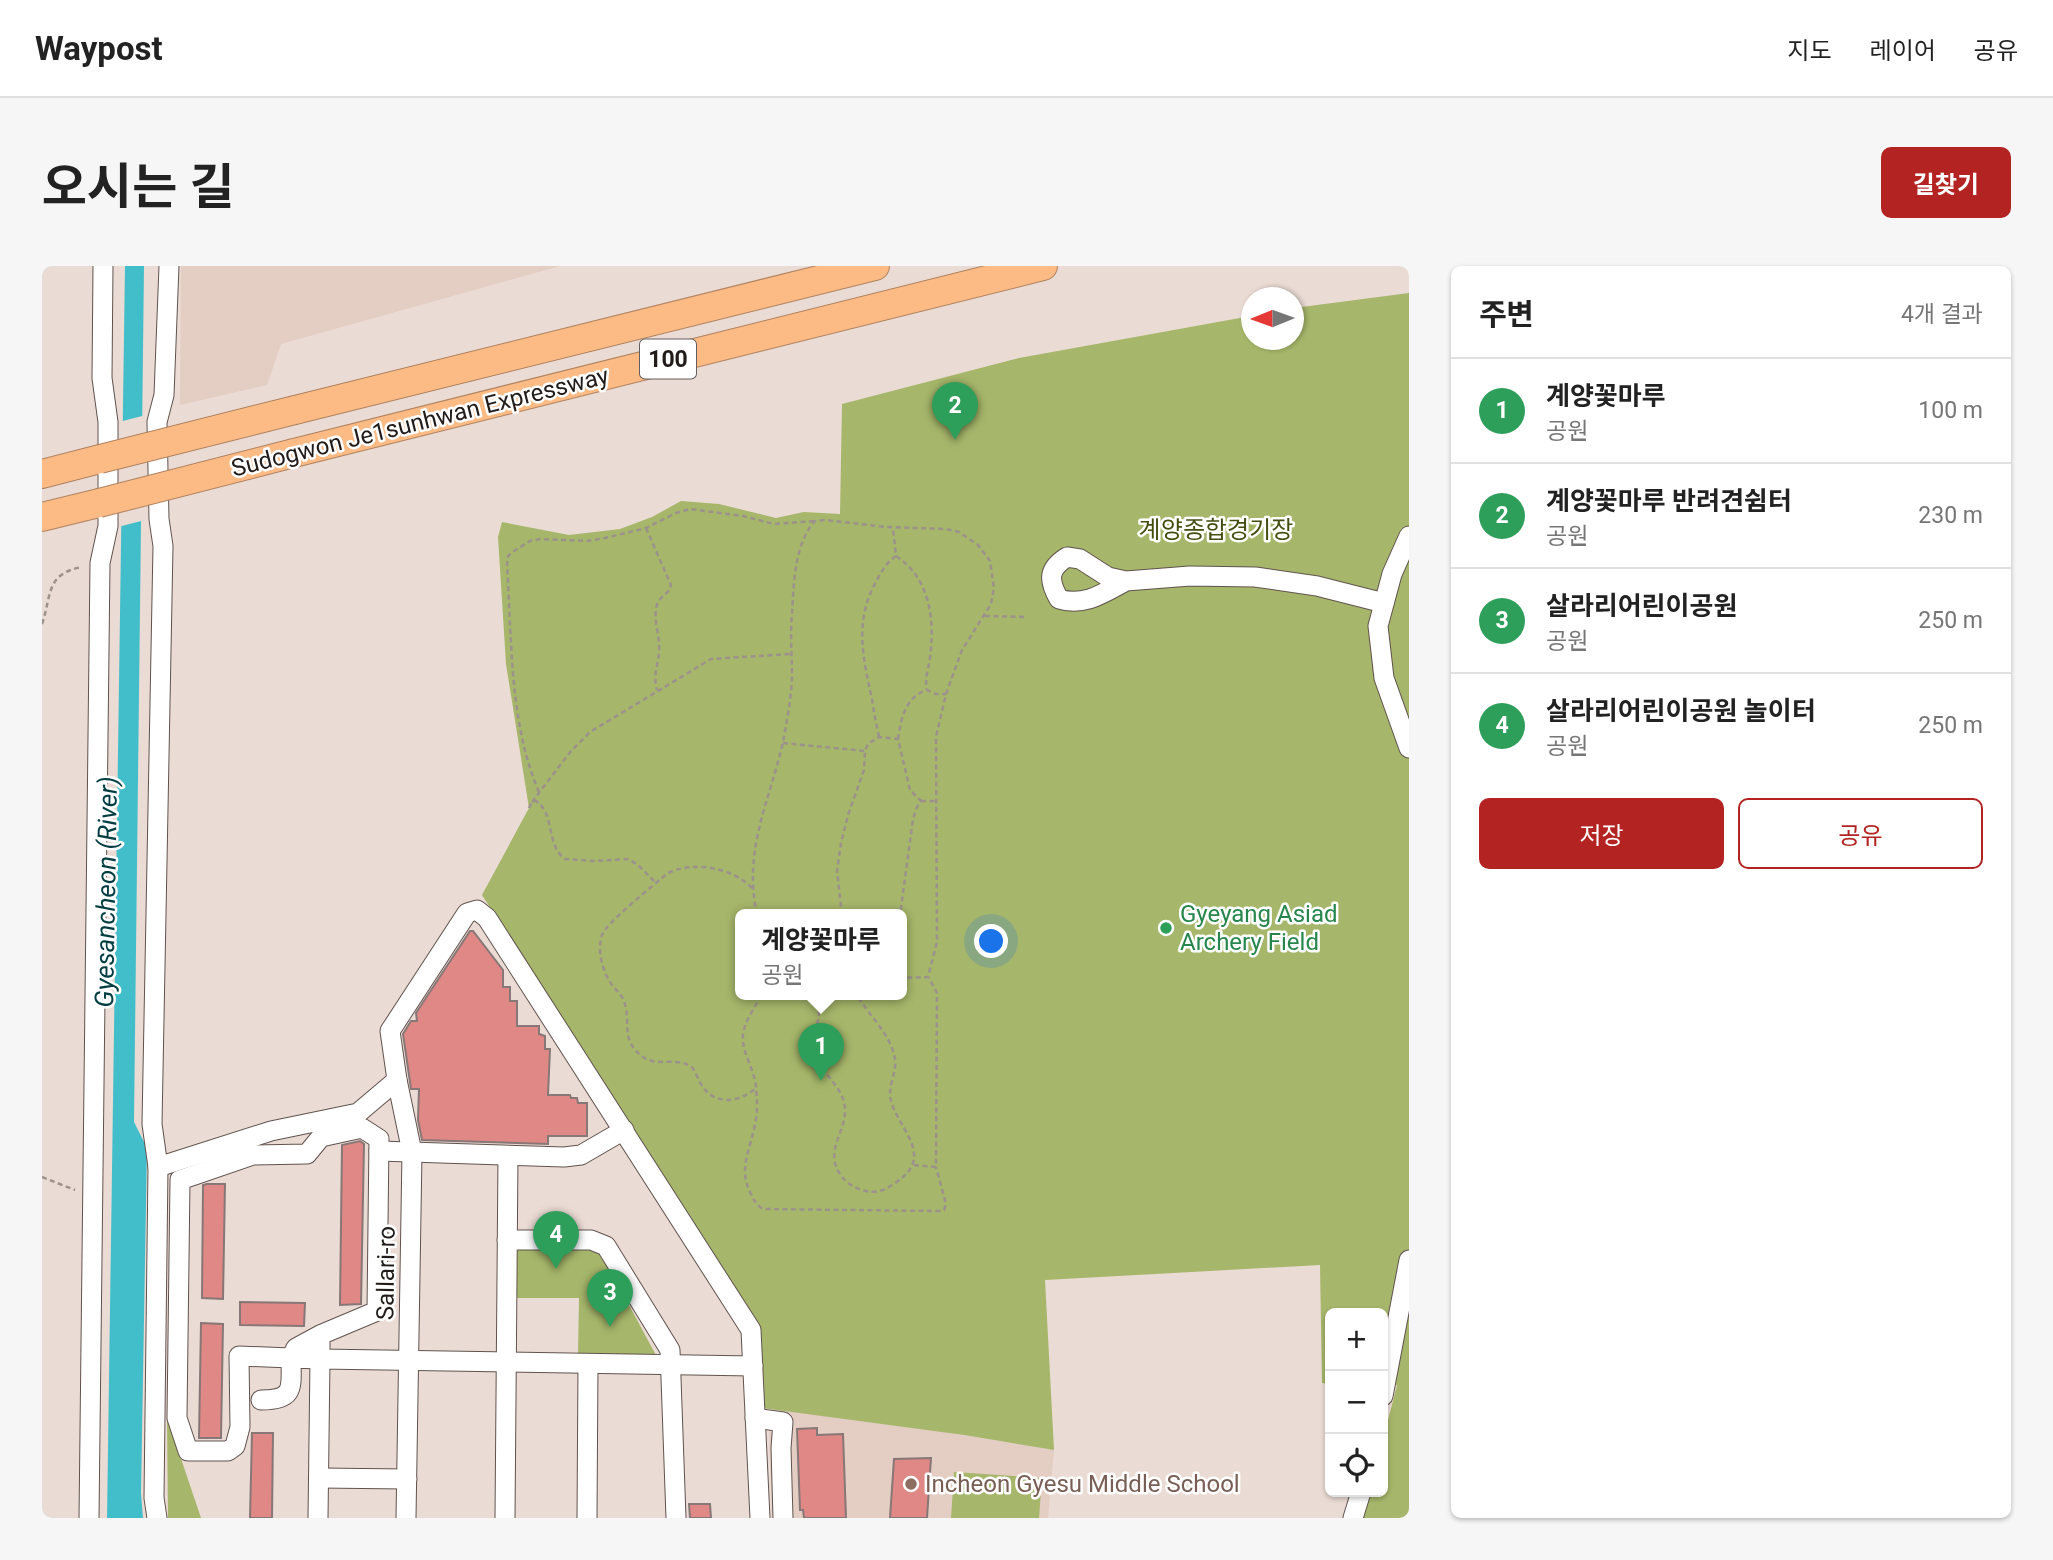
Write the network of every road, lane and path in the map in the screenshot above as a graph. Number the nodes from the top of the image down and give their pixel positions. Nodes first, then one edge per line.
1 (103, 266) edge
2 (169, 266) edge
3 (874, 266) edge
4 (1043, 266) edge
5 (42, 474) edge
6 (42, 517) edge
7 (815, 521) junction
8 (892, 527) junction
9 (646, 528) junction
10 (1409, 536) edge
11 (896, 556) junction
12 (100, 563) junction
13 (1126, 581) dead end
14 (1384, 603) junction
15 (985, 616) junction
16 (1026, 617) dead end
17 (42, 624) edge
18 (790, 654) junction
19 (657, 690) junction
20 (927, 690) junction
21 (946, 694) junction
22 (879, 737) junction
23 (898, 739) junction
24 (783, 743) junction
25 (1409, 748) edge
26 (865, 751) junction
27 (539, 792) junction
28 (936, 801) junction
29 (532, 802) junction
30 (921, 802) junction
31 (529, 808) dead end
32 (656, 883) junction
33 (752, 888) junction
34 (756, 909) edge
35 (841, 909) edge
36 (901, 909) edge
37 (928, 977) junction
38 (907, 978) edge
39 (758, 1000) edge
40 (816, 1000) edge
41 (861, 1000) edge
42 (397, 1080) junction
43 (756, 1088) junction
44 (624, 1130) junction
45 (379, 1151) junction
46 (412, 1152) junction
47 (508, 1156) junction
48 (914, 1165) junction
49 (158, 1167) junction
50 (936, 1167) junction
51 (42, 1177) edge
52 (92, 1196) junction
53 (507, 1240) junction
54 (1409, 1260) edge
55 (320, 1335) junction
56 (290, 1358) junction
57 (320, 1359) junction
58 (409, 1361) junction
59 (506, 1362) junction
60 (588, 1364) junction
61 (671, 1365) junction
62 (753, 1366) junction
63 (1388, 1371) edge
64 (261, 1400) dead end
65 (755, 1418) junction
66 (318, 1478) junction
67 (407, 1479) junction
68 (1359, 1497) edge
69 (89, 1518) edge
70 (156, 1518) edge
71 (318, 1518) edge
72 (406, 1518) edge
73 (505, 1518) edge
74 (587, 1518) edge
75 (676, 1518) edge
76 (760, 1518) edge
77 (783, 1518) edge
78 (1353, 1518) edge

1 - 12 street
2 - 49 street
3 - 5 highway, Sudogwon Je1sunhwan Expressway / 100, bridge
4 - 6 highway, Sudogwon Je1sunhwan Expressway / 100, bridge
7 - 8 path
7 - 9 path
7 - 18 path
8 - 11 path
8 - 15 path
9 - 19 path
9 - 27 path
10 - 14 street
11 - 20 path
11 - 22 path
12 - 17 path
12 - 52 street
13 - 14 street
14 - 25 street
15 - 16 path
15 - 21 path
18 - 19 path
18 - 24 path
19 - 27 path
20 - 21 path
20 - 23 path
21 - 28 path
22 - 23 path
22 - 26 path
23 - 30 path
24 - 26 path
24 - 33 path
26 - 35 path
27 - 29 path
28 - 30 path
28 - 37 path
29 - 31 path
29 - 32 path
30 - 36 path
32 - 33 path
32 - 43 path
33 - 34 path
37 - 38 path
37 - 50 path
39 - 43 path
40 - 48 path
41 - 48 path
42 - 44 street, Sallari-ro
42 - 46 street, Sallari-ro
42 - 49 street
43 - 50 path
44 - 47 street
44 - 62 street
45 - 46 street
45 - 55 street
45 - 56 street
46 - 47 street
46 - 58 street, Sallari-ro
47 - 53 street
48 - 50 path
49 - 70 street
51 - 52 path
52 - 69 street
53 - 59 street
53 - 61 street
54 - 63 street
55 - 56 street
55 - 57 street
56 - 57 street
56 - 64 street
57 - 58 street
57 - 66 street
58 - 59 street
58 - 67 street, Sallari-ro
59 - 60 street
59 - 73 street
60 - 61 street
60 - 74 street
61 - 62 street
61 - 75 street
62 - 65 street
65 - 76 street
65 - 77 street
66 - 67 street
66 - 71 street
67 - 72 street, Sallari-ro
68 - 78 street

